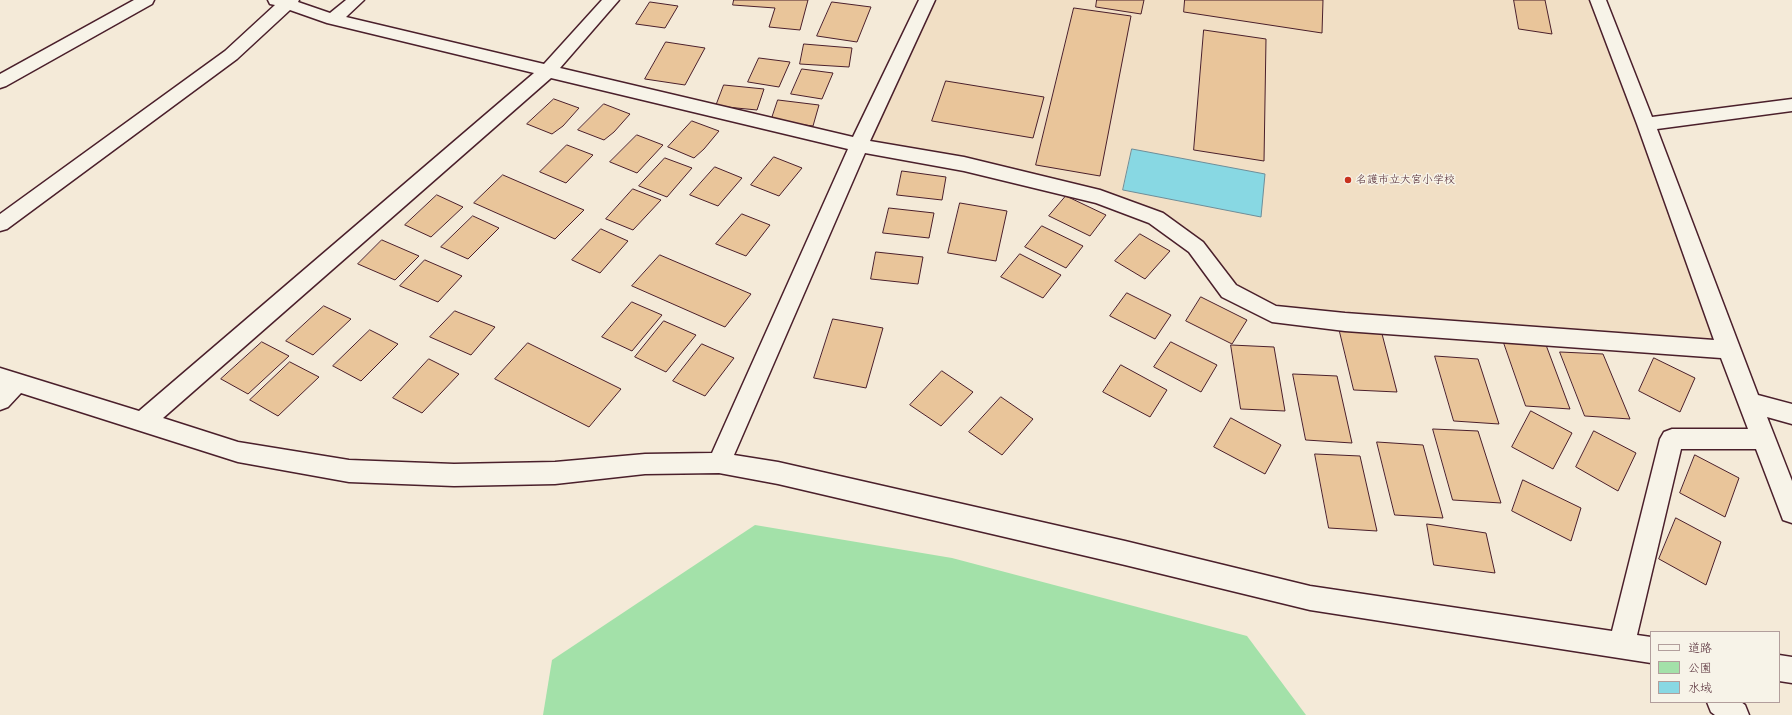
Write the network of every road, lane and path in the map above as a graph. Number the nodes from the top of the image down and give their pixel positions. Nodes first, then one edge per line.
1 (146, 0) edge
2 (356, 0) edge
3 (611, 0) edge
4 (927, 0) edge
5 (1598, 0) edge
6 (285, 1) edge
7 (333, 19) junction
8 (548, 71) junction
9 (0, 82) edge
10 (1792, 105) edge
11 (1646, 124) junction
12 (859, 145) junction
13 (0, 224) edge
14 (1729, 350) junction
15 (8, 380) edge
16 (0, 400) edge
17 (1750, 403) junction
18 (1792, 414) edge
19 (143, 422) junction
20 (1764, 439) junction
21 (719, 463) junction
22 (1792, 512) edge
23 (1621, 646) junction
24 (1650, 650) edge
25 (1780, 668) edge
26 (1792, 670) edge
27 (1722, 703) edge
28 (1735, 715) edge

1 - 9 street
2 - 7 street
3 - 8 street
4 - 12 street
5 - 11 street
6 - 7 street
6 - 13 street
7 - 8 street
8 - 12 street
8 - 19 street
10 - 11 street
11 - 14 street
12 - 14 street
12 - 21 street
14 - 17 street
15 - 16 street
15 - 19 street
17 - 18 street
17 - 20 street
19 - 21 street
20 - 22 street
20 - 23 street
21 - 23 street
23 - 24 street
25 - 26 street
27 - 28 street

